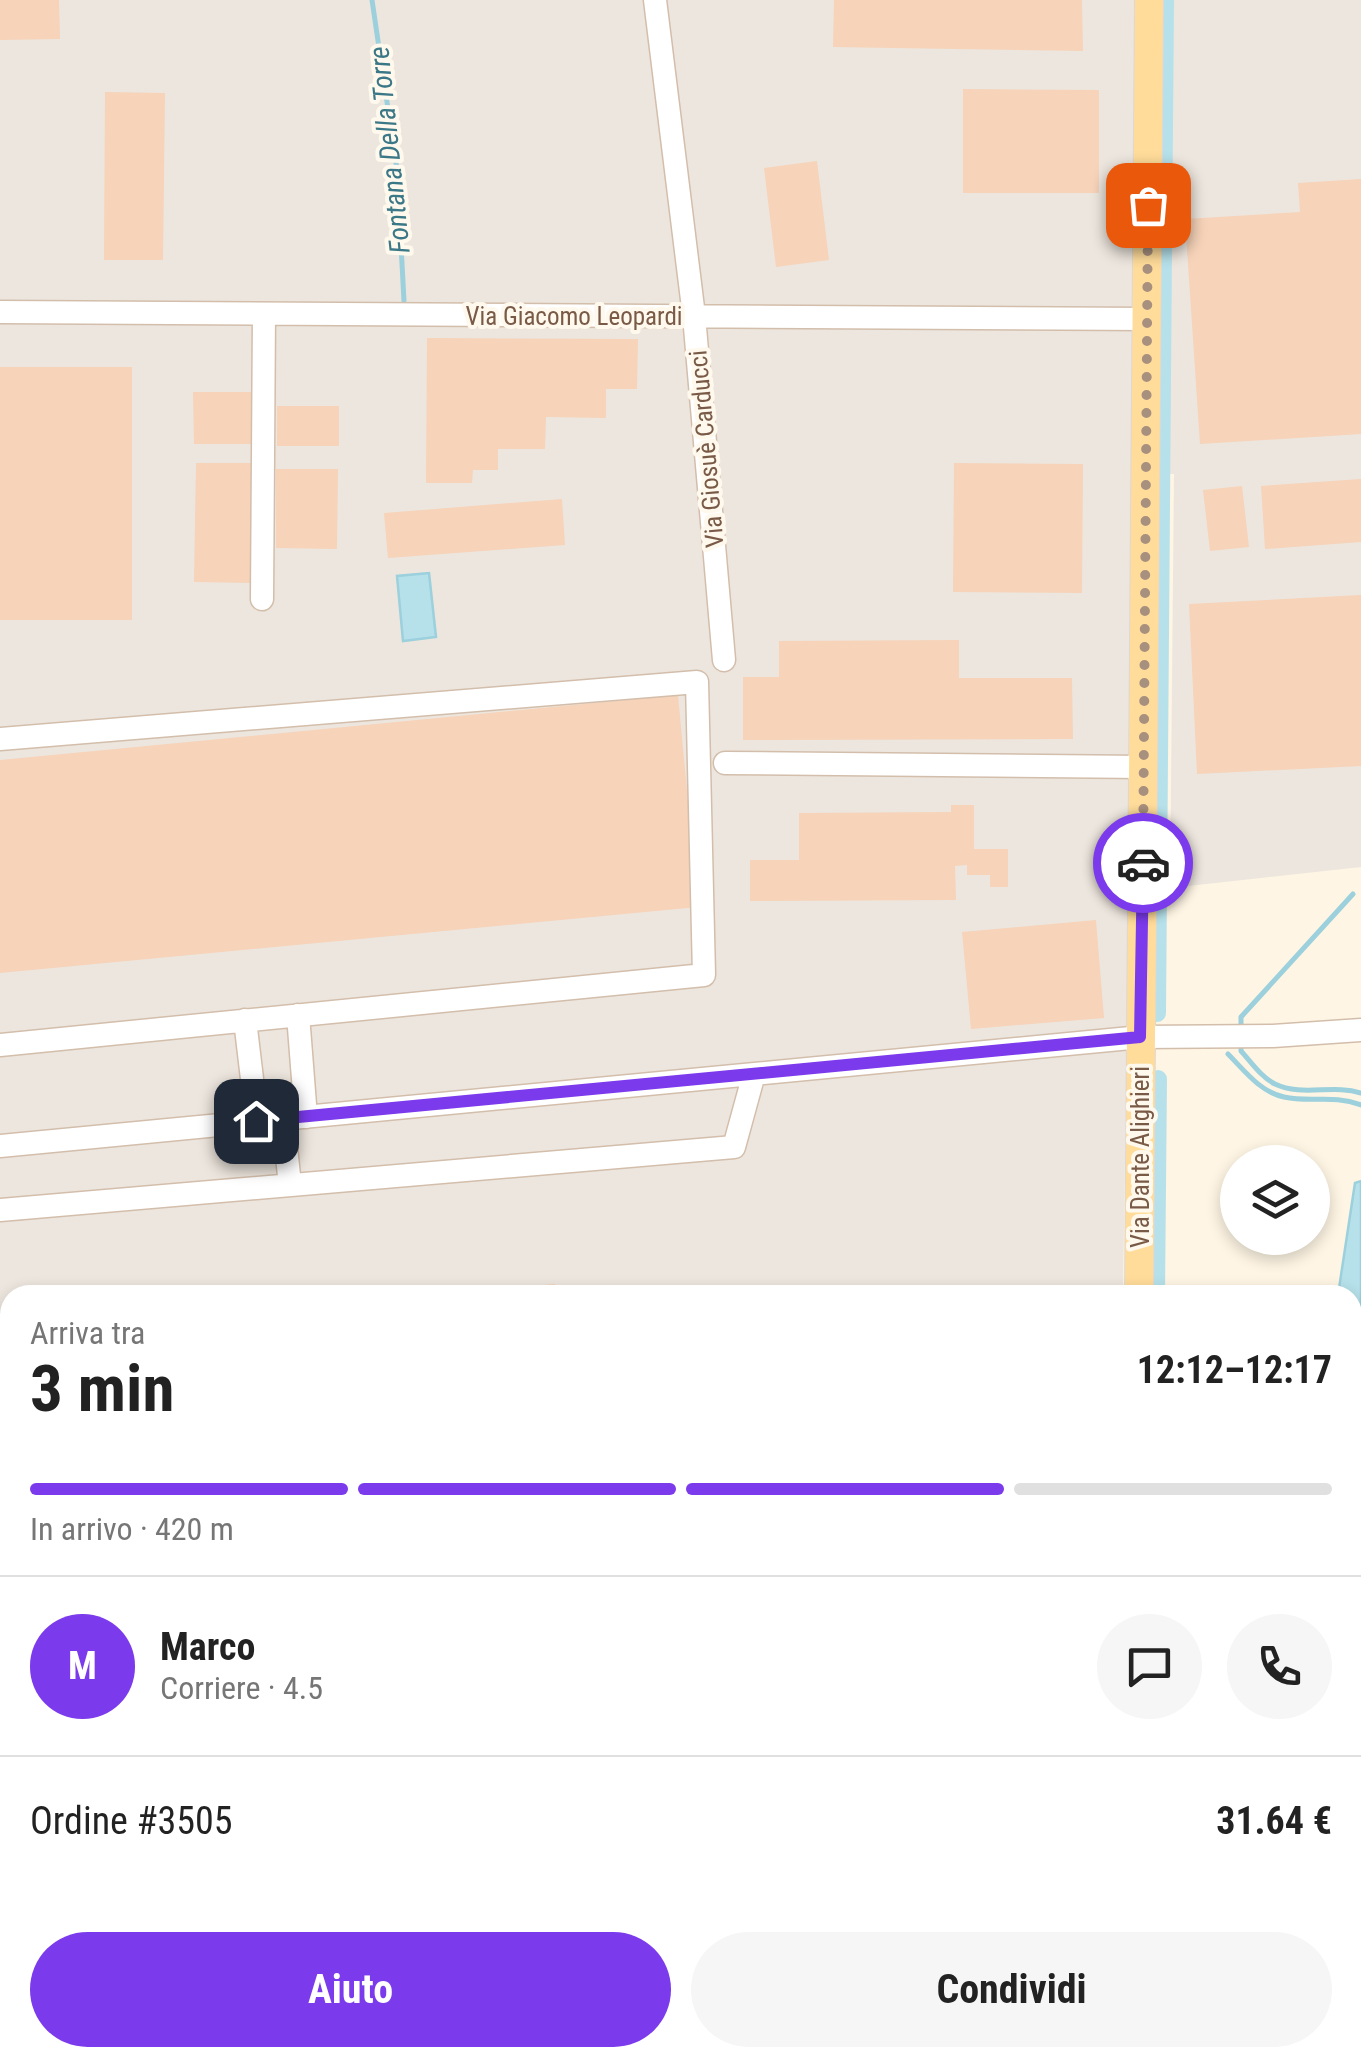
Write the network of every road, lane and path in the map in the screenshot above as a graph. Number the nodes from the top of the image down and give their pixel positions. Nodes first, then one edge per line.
1 (655, 0) edge
2 (1148, 0) edge
3 (0, 312) edge
4 (264, 314) junction
5 (694, 316) junction
6 (1148, 319) junction
7 (262, 599) dead end
8 (724, 660) dead end
9 (0, 739) edge
10 (725, 763) dead end
11 (1144, 766) junction
12 (298, 1015) junction
13 (245, 1020) junction
14 (1361, 1030) edge
15 (1140, 1037) junction
16 (0, 1045) edge
17 (754, 1074) junction
18 (295, 1118) junction
19 (256, 1121) junction
20 (0, 1146) edge
21 (290, 1185) junction
22 (0, 1210) edge
23 (1140, 1285) edge

1 - 5 street, Via Giosuè Carducci
2 - 6 main road, Via Dante Alighieri
3 - 4 street, Via Giacomo Leopardi
4 - 5 street, Via Giacomo Leopardi
4 - 7 street
5 - 6 street, Via Giacomo Leopardi
5 - 8 street, Via Giosuè Carducci
6 - 11 main road, Via Dante Alighieri
9 - 12 street
10 - 11 street
11 - 15 main road, Via Dante Alighieri
12 - 13 street
12 - 18 street
13 - 16 street
13 - 19 street
14 - 15 street
15 - 17 street
15 - 23 main road, Via Dante Alighieri
17 - 18 street
17 - 21 street
18 - 19 street
18 - 21 street
19 - 20 street
21 - 22 street

